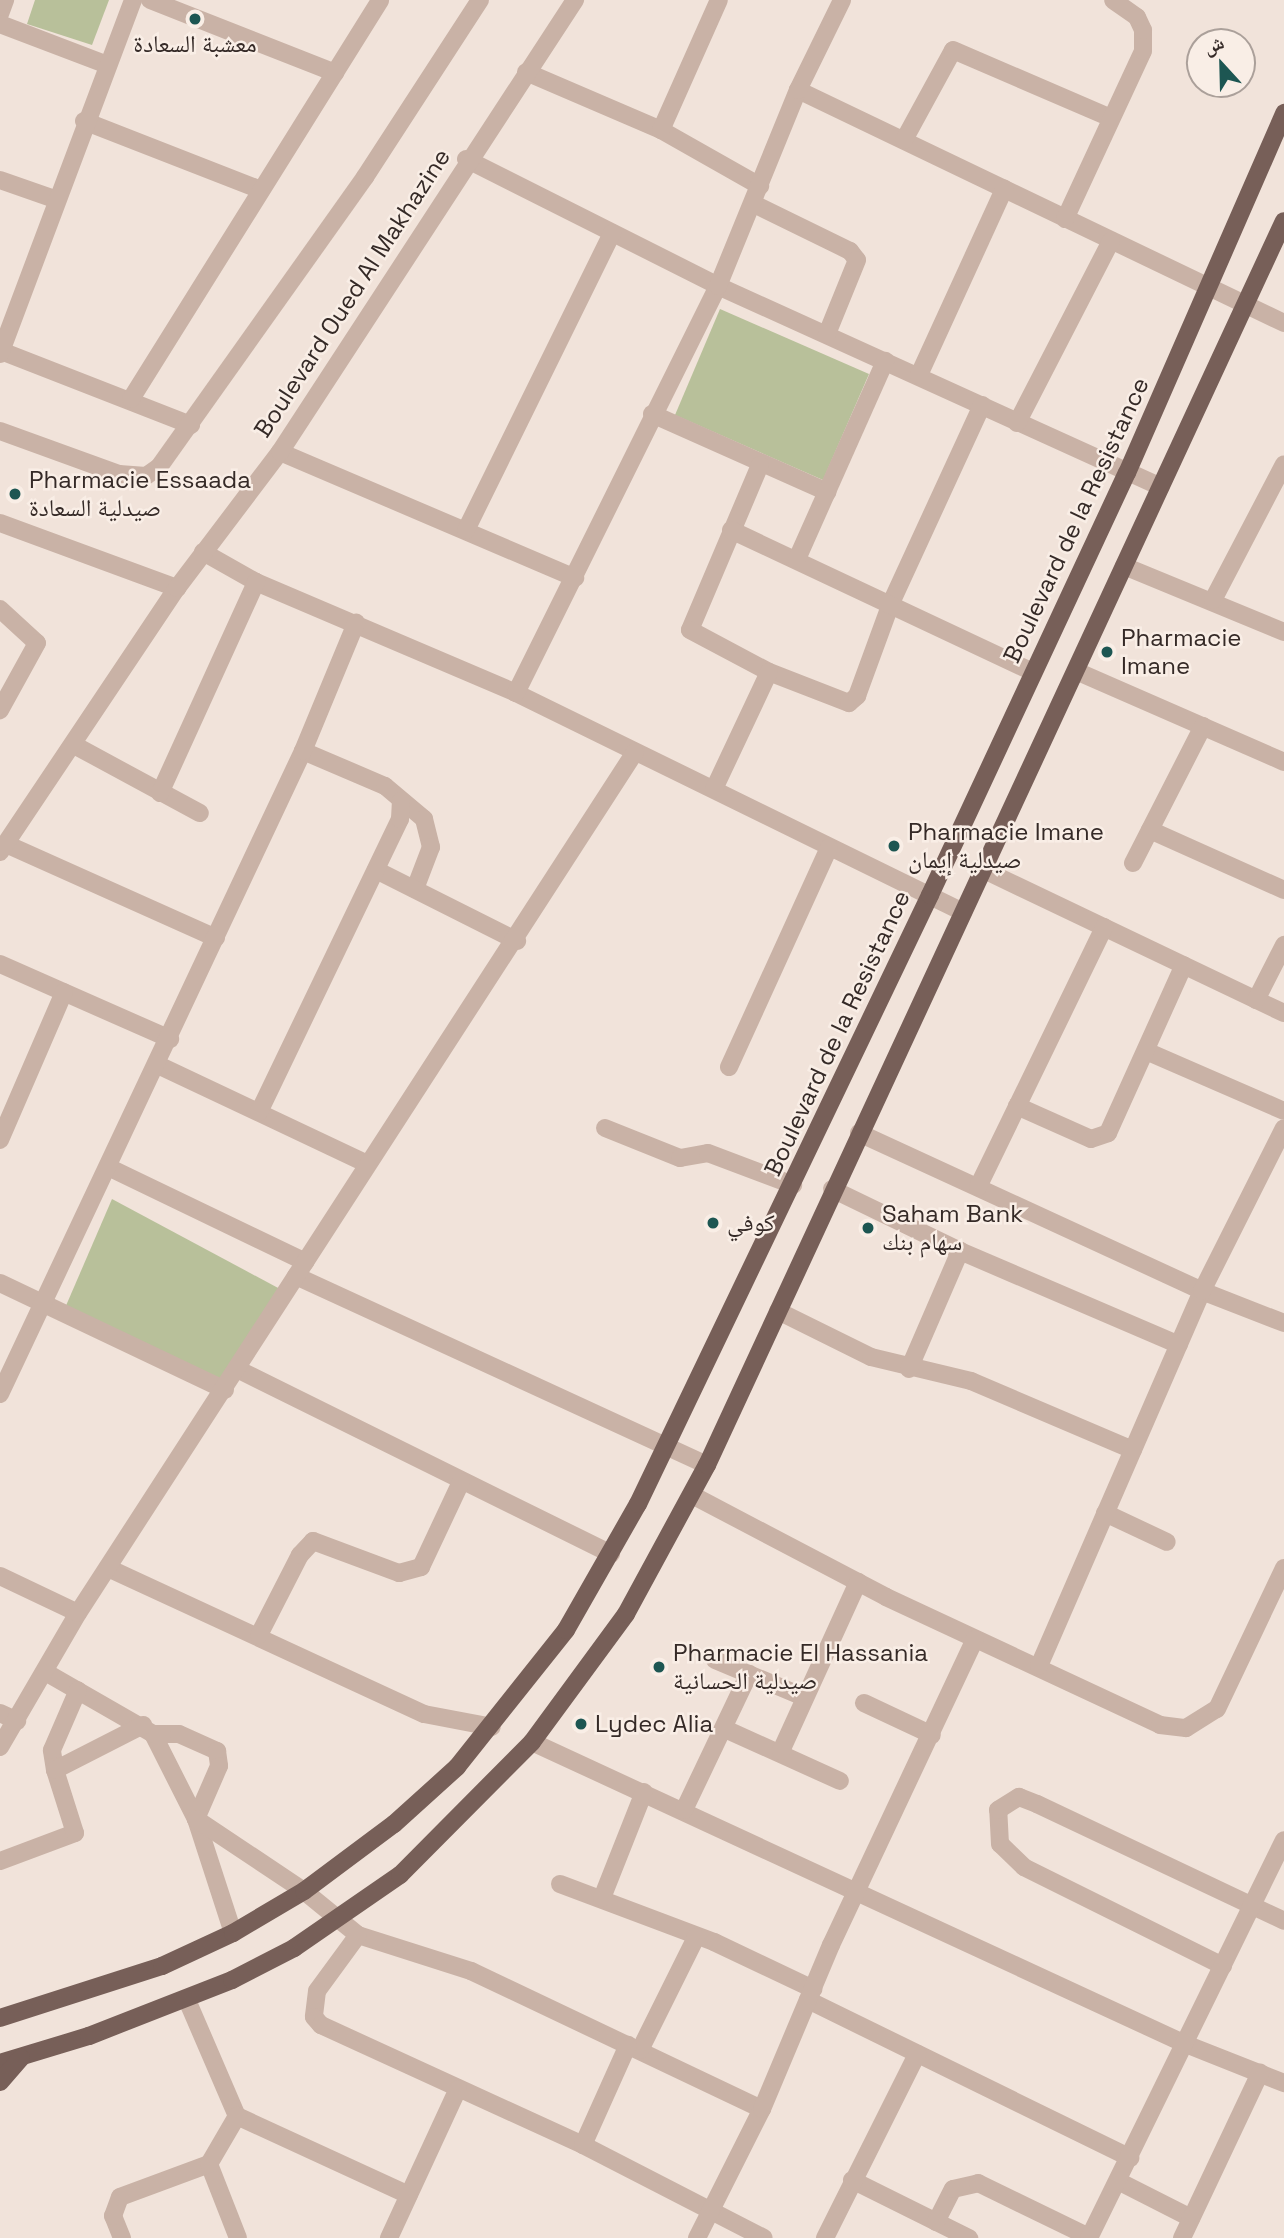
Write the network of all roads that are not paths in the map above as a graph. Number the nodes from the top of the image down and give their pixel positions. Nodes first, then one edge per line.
1 (5, 0) edge
2 (133, 0) edge
3 (150, 0) edge
4 (380, 0) edge
5 (480, 0) edge
6 (719, 0) edge
7 (842, 0) edge
8 (1112, 0) edge
9 (570, 1) edge
10 (0, 13) edge
11 (0, 24) edge
12 (105, 64) junction
13 (526, 72) junction
14 (335, 73) junction
15 (798, 90) junction
16 (1284, 113) edge
17 (1111, 118) junction
18 (84, 121) junction
19 (661, 130) junction
20 (904, 140) junction
21 (466, 159) junction
22 (0, 180) edge
23 (760, 186) junction
24 (1004, 189) junction
25 (261, 190) junction
26 (57, 200) junction
27 (754, 204) junction
28 (1065, 219) junction
29 (1284, 220) edge
30 (612, 233) junction
31 (1111, 241) junction
32 (718, 286) junction
33 (1209, 287) junction
34 (1245, 305) junction
35 (1284, 323) edge
36 (827, 334) junction
37 (1, 353) edge
38 (885, 361) junction
39 (919, 375) junction
40 (131, 399) junction
41 (982, 405) junction
42 (652, 414) junction
43 (1017, 423) junction
44 (191, 425) junction
45 (0, 431) edge
46 (280, 452) junction
47 (1283, 461) edge
48 (760, 465) junction
49 (1127, 473) junction
50 (1161, 487) junction
51 (827, 492) junction
52 (1, 527) edge
53 (466, 530) junction
54 (730, 530) junction
55 (203, 552) junction
56 (797, 559) junction
57 (1124, 566) junction
58 (575, 578) junction
59 (256, 582) junction
60 (177, 588) junction
61 (1213, 600) junction
62 (891, 603) junction
63 (0, 609) edge
64 (356, 623) junction
65 (1284, 632) edge
66 (1076, 671) junction
67 (769, 672) junction
68 (1033, 672) junction
69 (516, 693) junction
70 (0, 710) edge
71 (1203, 726) junction
72 (74, 746) junction
73 (303, 751) junction
74 (635, 752) junction
75 (1284, 762) edge
76 (714, 789) junction
77 (160, 793) junction
78 (401, 801) junction
79 (200, 813) dead end
80 (1150, 830) junction
81 (3, 848) edge
82 (829, 848) junction
83 (1133, 863) dead end
84 (376, 870) junction
85 (984, 870) junction
86 (415, 889) junction
87 (1284, 890) edge
88 (930, 895) junction
89 (963, 912) junction
90 (1104, 927) junction
91 (216, 939) junction
92 (517, 941) junction
93 (1282, 952) edge
94 (0, 964) edge
95 (1184, 965) junction
96 (64, 992) junction
97 (1256, 1000) junction
98 (1284, 1013) edge
99 (170, 1039) junction
100 (1146, 1051) junction
101 (158, 1065) junction
102 (729, 1068) dead end
103 (1017, 1106) junction
104 (1284, 1111) edge
105 (259, 1112) junction
106 (605, 1128) dead end
107 (1284, 1128) edge
108 (859, 1133) junction
109 (0, 1140) edge
110 (365, 1163) junction
111 (108, 1167) junction
112 (793, 1185) junction
113 (978, 1186) junction
114 (832, 1189) junction
115 (960, 1251) junction
116 (301, 1269) junction
117 (0, 1283) edge
118 (1202, 1292) junction
119 (42, 1303) junction
120 (778, 1311) junction
121 (1284, 1323) edge
122 (1179, 1345) junction
123 (909, 1369) junction
124 (239, 1370) junction
125 (225, 1390) junction
126 (0, 1394) edge
127 (664, 1449) junction
128 (1133, 1450) junction
129 (707, 1465) junction
130 (461, 1482) junction
131 (692, 1495) junction
132 (1105, 1513) junction
133 (1167, 1542) dead end
134 (611, 1554) junction
135 (108, 1568) junction
136 (1284, 1568) edge
137 (0, 1576) edge
138 (858, 1582) junction
139 (78, 1613) junction
140 (259, 1635) junction
141 (975, 1639) junction
142 (715, 1660) dead end
143 (1039, 1666) junction
144 (47, 1673) junction
145 (749, 1674) junction
146 (78, 1690) junction
147 (804, 1697) junction
148 (864, 1703) dead end
149 (0, 1713) edge
150 (17, 1721) junction
151 (492, 1727) junction
152 (148, 1730) junction
153 (725, 1730) junction
154 (932, 1735) junction
155 (532, 1742) junction
156 (0, 1747) edge
157 (781, 1751) junction
158 (55, 1770) junction
159 (840, 1781) dead end
160 (644, 1792) junction
161 (684, 1810) junction
162 (196, 1819) junction
163 (1284, 1840) edge
164 (0, 1861) edge
165 (560, 1884) dead end
166 (304, 1891) junction
167 (856, 1892) junction
168 (602, 1898) junction
169 (1254, 1906) junction
170 (337, 1919) junction
171 (1284, 1920) edge
172 (233, 1933) junction
173 (358, 1935) junction
174 (696, 1937) junction
175 (1223, 1966) junction
176 (810, 1994) junction
177 (187, 2000) junction
178 (0, 2018) edge
179 (1183, 2043) junction
180 (634, 2047) junction
181 (917, 2054) junction
182 (22, 2057) junction
183 (0, 2063) edge
184 (1260, 2074) junction
185 (0, 2082) edge
186 (1284, 2083) edge
187 (458, 2089) junction
188 (762, 2109) junction
189 (237, 2116) junction
190 (583, 2145) junction
191 (1130, 2158) junction
192 (209, 2164) junction
193 (852, 2180) junction
194 (1118, 2181) junction
195 (408, 2195) junction
196 (710, 2211) junction
197 (936, 2222) junction
198 (1189, 2232) edge
199 (122, 2238) edge
200 (238, 2238) edge
201 (388, 2238) edge
202 (697, 2238) edge
203 (764, 2238) edge
204 (825, 2238) edge
205 (969, 2238) edge
206 (1089, 2238) edge

1 - 10 street
2 - 12 street
3 - 14 street
4 - 14 street
5 - 44 street
6 - 19 street
7 - 15 street
8 - 17 street
9 - 13 street, Boulevard Oued Al Makhazine
11 - 12 street
12 - 18 street
13 - 19 street
13 - 21 street, Boulevard Oued Al Makhazine
14 - 25 street
15 - 20 street
15 - 23 street
16 - 33 main road, Boulevard de la Resistance
17 - 20 street
17 - 28 street
18 - 25 street
18 - 26 street
19 - 23 street
20 - 24 street
21 - 30 street
21 - 46 street, Boulevard Oued Al Makhazine
22 - 26 street
23 - 27 street
24 - 28 street
24 - 39 street
25 - 40 street
26 - 37 street
27 - 32 street
27 - 36 street
28 - 31 street
29 - 34 main road
30 - 32 street
30 - 53 street
31 - 33 street
31 - 43 street
32 - 36 street
32 - 42 street
33 - 34 street
33 - 49 main road, Boulevard de la Resistance
34 - 35 street
34 - 50 main road
36 - 38 street
37 - 40 street
38 - 39 street
38 - 51 street
39 - 41 street
40 - 44 street
41 - 43 street
41 - 62 street
42 - 48 street
42 - 58 street
43 - 49 street
44 - 45 street
46 - 53 street
46 - 55 street, Boulevard Oued Al Makhazine
47 - 61 street
48 - 51 street
48 - 54 street
49 - 50 street
49 - 68 main road, Boulevard de la Resistance
50 - 57 main road
51 - 56 street
52 - 60 street
53 - 58 street
54 - 56 street
54 - 67 street
55 - 59 street
55 - 60 street, Boulevard Oued Al Makhazine
56 - 62 street
57 - 61 street
57 - 66 main road
58 - 69 street
59 - 64 street
59 - 77 street
60 - 72 street, Boulevard Oued Al Makhazine
61 - 65 street
62 - 67 street
62 - 68 street
63 - 70 street
64 - 69 street
64 - 73 street
66 - 71 street
66 - 85 main road
67 - 76 street
68 - 88 main road, Boulevard de la Resistance
69 - 74 street
71 - 75 street
71 - 80 street
72 - 77 street
72 - 81 street, Boulevard Oued Al Makhazine
73 - 78 street
73 - 91 street
74 - 76 street
74 - 92 street
76 - 82 street
77 - 79 street
78 - 84 street
78 - 86 street
80 - 83 street
80 - 87 street
81 - 91 street
82 - 88 street
82 - 102 street
84 - 86 street
84 - 105 street
85 - 89 main road
85 - 90 street
86 - 92 street
88 - 89 street
88 - 112 main road, Boulevard de la Resistance
89 - 108 main road
90 - 95 street
90 - 103 street
91 - 99 street
92 - 110 street
93 - 97 street
94 - 96 street
95 - 97 street
95 - 100 street
96 - 99 street
96 - 109 street
97 - 98 street
99 - 101 street
100 - 103 street
100 - 104 street
101 - 105 street
101 - 111 street
103 - 113 street
105 - 110 street
106 - 112 street
107 - 118 street
108 - 113 street
108 - 114 main road
110 - 116 street
111 - 116 street
111 - 119 street
112 - 127 main road, Boulevard de la Resistance
113 - 118 street
114 - 115 street
114 - 120 main road
115 - 122 street
115 - 123 street
116 - 124 street
116 - 127 street
117 - 119 street
118 - 121 street
118 - 122 street
119 - 125 street
119 - 126 street
120 - 123 street
120 - 129 main road
122 - 128 street
123 - 128 street
124 - 125 street
124 - 130 street
125 - 135 street
127 - 129 street
127 - 134 main road, Boulevard de la Resistance
128 - 132 street
129 - 131 main road
130 - 134 street
130 - 140 street
131 - 138 street
131 - 155 main road
132 - 133 street
132 - 143 street
134 - 151 main road, Boulevard de la Resistance
135 - 139 street
135 - 140 street
136 - 143 street
137 - 139 street
138 - 141 street
138 - 147 street
139 - 144 street
140 - 151 street
141 - 143 street
141 - 154 street
142 - 145 street
144 - 146 street
144 - 150 street
145 - 147 street
145 - 153 street
146 - 152 street
146 - 158 street
147 - 157 street
148 - 154 street
149 - 150 street
150 - 156 street
151 - 166 main road, Boulevard de la Resistance
152 - 158 street
152 - 162 street
152 - 162 street
153 - 157 street
153 - 161 street
154 - 167 street
155 - 160 street
155 - 170 main road
157 - 159 street
158 - 164 street
160 - 161 street
160 - 168 street
161 - 167 street
162 - 166 street
162 - 172 street
163 - 169 street
165 - 168 street
166 - 170 street
166 - 172 main road, Boulevard de la Resistance
167 - 176 street
167 - 179 street
168 - 174 street
169 - 171 street
169 - 175 street
169 - 175 street
170 - 173 street
170 - 177 main road
172 - 178 main road, Boulevard de la Resistance
173 - 180 street
173 - 187 street
174 - 176 street
174 - 180 street
175 - 179 street
176 - 181 street
176 - 188 street
177 - 182 main road
177 - 189 street
179 - 184 street
179 - 191 street
180 - 188 street
180 - 190 street
181 - 191 street
181 - 193 street
182 - 183 main road
182 - 185 main road
184 - 186 street
184 - 198 street
187 - 190 street
187 - 195 street
188 - 196 street
189 - 192 street
189 - 195 street
190 - 196 street
191 - 194 street
192 - 199 street
192 - 200 street
193 - 197 street
193 - 204 street
194 - 198 street
194 - 206 street
195 - 201 street
196 - 202 street
196 - 203 street
197 - 205 street
197 - 206 street

